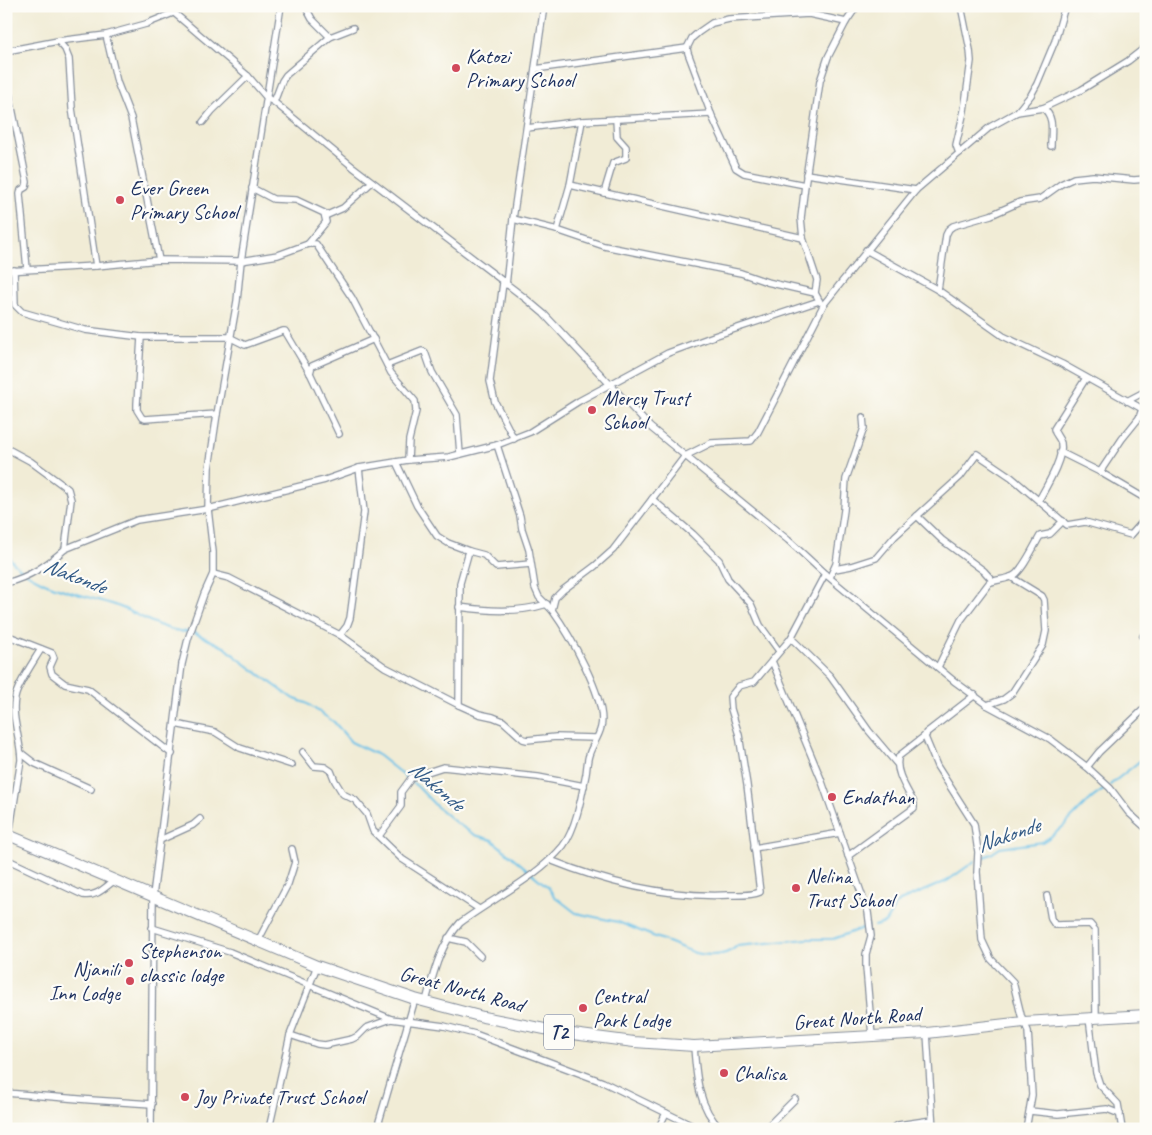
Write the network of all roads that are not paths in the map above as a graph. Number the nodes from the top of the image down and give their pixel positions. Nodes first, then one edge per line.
1 (166, 6) edge
2 (305, 6) edge
3 (544, 6) edge
4 (857, 6) edge
5 (960, 6) edge
6 (1065, 6) edge
7 (282, 7) edge
8 (173, 13) junction
9 (846, 22) junction
10 (353, 28) dead end
11 (106, 35) junction
12 (330, 37) junction
13 (58, 41) junction
14 (1146, 47) edge
15 (687, 48) junction
16 (6, 51) edge
17 (535, 69) junction
18 (248, 76) junction
19 (6, 78) edge
20 (267, 98) junction
21 (274, 102) junction
22 (1043, 108) junction
23 (1017, 112) junction
24 (711, 114) junction
25 (616, 119) junction
26 (582, 121) junction
27 (203, 122) dead end
28 (527, 128) junction
29 (1051, 146) dead end
30 (959, 153) junction
31 (806, 174) junction
32 (1146, 179) edge
33 (372, 182) junction
34 (570, 185) junction
35 (805, 185) junction
36 (252, 188) junction
37 (916, 190) junction
38 (604, 193) junction
39 (325, 216) junction
40 (513, 219) junction
41 (557, 230) junction
42 (803, 238) junction
43 (308, 244) junction
44 (866, 250) junction
45 (159, 260) junction
46 (241, 261) junction
47 (96, 266) junction
48 (27, 269) junction
49 (14, 270) junction
50 (6, 271) edge
51 (505, 284) junction
52 (938, 290) junction
53 (815, 293) junction
54 (821, 303) junction
55 (141, 337) junction
56 (229, 337) junction
57 (374, 339) junction
58 (387, 365) junction
59 (310, 373) junction
60 (1086, 378) junction
61 (610, 384) junction
62 (1146, 391) edge
63 (1126, 400) junction
64 (1144, 410) edge
65 (216, 414) junction
66 (863, 417) dead end
67 (339, 434) dead end
68 (514, 439) junction
69 (497, 445) junction
70 (6, 448) edge
71 (1060, 452) junction
72 (460, 454) junction
73 (685, 456) junction
74 (408, 460) junction
75 (396, 462) junction
76 (359, 468) junction
77 (1100, 472) junction
78 (652, 498) junction
79 (1146, 499) edge
80 (1039, 500) junction
81 (208, 509) junction
82 (918, 516) junction
83 (1146, 518) edge
84 (1063, 521) junction
85 (65, 549) junction
86 (469, 552) junction
87 (531, 564) junction
88 (835, 569) junction
89 (213, 574) junction
90 (827, 575) junction
91 (1011, 577) junction
92 (993, 581) junction
93 (6, 583) edge
94 (546, 604) junction
95 (459, 607) junction
96 (552, 610) junction
97 (6, 635) edge
98 (340, 635) junction
99 (791, 638) junction
100 (41, 649) junction
101 (780, 651) junction
102 (772, 661) junction
103 (938, 666) junction
104 (975, 695) junction
105 (459, 705) junction
106 (987, 706) junction
107 (1146, 708) edge
108 (175, 724) junction
109 (926, 735) junction
110 (596, 738) junction
111 (303, 752) dead end
112 (21, 753) junction
113 (172, 754) junction
114 (897, 764) junction
115 (292, 765) dead end
116 (1086, 767) junction
117 (584, 786) junction
118 (91, 789) dead end
119 (200, 818) dead end
120 (1146, 828) edge
121 (8, 834) edge
122 (840, 834) junction
123 (379, 836) junction
124 (160, 840) junction
125 (754, 848) junction
126 (292, 849) dead end
127 (848, 856) junction
128 (6, 859) edge
129 (550, 860) junction
130 (115, 880) junction
131 (153, 896) junction
132 (1047, 896) dead end
133 (479, 909) junction
134 (152, 928) junction
135 (448, 938) junction
136 (258, 941) junction
137 (480, 956) dead end
138 (317, 966) junction
139 (309, 985) junction
140 (415, 999) junction
141 (426, 1002) junction
142 (1146, 1015) edge
143 (1092, 1018) junction
144 (391, 1019) junction
145 (408, 1022) junction
146 (1024, 1022) junction
147 (927, 1033) junction
148 (290, 1035) junction
149 (872, 1036) junction
150 (694, 1046) junction
151 (6, 1093) edge
152 (796, 1099) dead end
153 (152, 1104) junction
154 (1030, 1111) junction
155 (666, 1113) junction
156 (1120, 1114) junction
157 (932, 1120) junction
158 (152, 1129) edge
159 (269, 1129) edge
160 (378, 1129) edge
161 (658, 1129) edge
162 (699, 1129) edge
163 (721, 1129) edge
164 (764, 1129) edge
165 (892, 1129) edge
166 (933, 1129) edge
167 (1026, 1129) edge
168 (1122, 1129) edge

1 - 8 street
2 - 12 street
3 - 17 street
4 - 9 street
5 - 30 street
6 - 23 street
7 - 20 street
8 - 11 street
8 - 18 street
9 - 15 street
9 - 31 street
10 - 12 street
11 - 13 street
11 - 45 street
12 - 21 street
13 - 16 street
13 - 47 street
14 - 22 street
15 - 17 street
15 - 24 street
17 - 28 street
18 - 20 street
18 - 27 street
19 - 48 street
20 - 21 street
20 - 36 street
21 - 33 street
22 - 23 street
22 - 29 street
23 - 30 street
24 - 25 street
24 - 35 street
25 - 26 street
25 - 38 street
26 - 28 street
26 - 34 street
28 - 40 street
30 - 37 street
31 - 35 street
31 - 37 street
32 - 52 street
33 - 39 street
33 - 51 street
34 - 38 street
34 - 41 street
35 - 42 street
36 - 39 street
36 - 46 street
37 - 44 street
38 - 42 street
39 - 43 street
40 - 41 street
40 - 51 street
41 - 53 street
42 - 53 street
43 - 46 street
43 - 57 street
44 - 52 street
44 - 54 street
45 - 46 street
45 - 47 street
46 - 56 street
47 - 48 street
48 - 49 street
49 - 50 street
49 - 55 street
51 - 61 street
51 - 68 street
52 - 60 street
53 - 54 street
54 - 61 street
54 - 73 street
55 - 56 street
55 - 65 street
56 - 59 street
56 - 65 street
57 - 58 street
57 - 59 street
58 - 72 street
58 - 74 street
59 - 67 street
60 - 63 street
60 - 71 street
61 - 68 street
61 - 73 street
62 - 63 street
63 - 64 street
64 - 77 street
65 - 81 street
66 - 88 street
68 - 69 street
69 - 72 street
69 - 87 street
70 - 85 street
71 - 77 street
71 - 80 street
72 - 74 street
73 - 78 street
73 - 90 street
74 - 75 street
75 - 76 street
75 - 86 street
76 - 81 street
76 - 98 street
77 - 79 street
78 - 96 street
78 - 101 street
80 - 82 street
80 - 84 street
81 - 85 street
81 - 89 street
82 - 88 street
82 - 92 street
83 - 84 street
84 - 91 street
85 - 93 street
86 - 87 street
86 - 95 street
87 - 94 street
88 - 90 street
89 - 98 street
89 - 108 street
90 - 99 street
90 - 103 street
91 - 92 street
91 - 106 street
92 - 103 street
94 - 95 street
94 - 96 street
95 - 105 street
96 - 110 street
97 - 100 street
98 - 105 street
99 - 101 street
99 - 114 street
100 - 112 street
100 - 113 street
101 - 102 street
102 - 122 street
102 - 125 street
103 - 104 street
104 - 106 street
104 - 109 street
105 - 110 street
106 - 116 street
107 - 116 street
108 - 113 street
108 - 115 street
109 - 114 street
109 - 146 street
110 - 117 street
111 - 123 street
112 - 118 street
112 - 121 street
113 - 124 street
114 - 127 street
116 - 120 street
117 - 123 street
117 - 129 street
119 - 124 street
121 - 130 highway, Great North Road / T2
122 - 125 street
122 - 127 street
123 - 133 street
124 - 131 street
125 - 129 street
126 - 136 street
127 - 149 street
128 - 130 street
129 - 133 street
130 - 131 highway, Great North Road / T2
131 - 134 street
131 - 136 highway, Great North Road / T2
132 - 143 street
133 - 135 street
134 - 139 street
134 - 153 street
135 - 137 street
135 - 141 street
136 - 138 highway, Great North Road / T2
138 - 139 street
138 - 140 highway, Great North Road / T2
139 - 144 street
139 - 148 street
140 - 141 highway, Great North Road / T2
140 - 145 street
141 - 150 highway, Great North Road / T2
142 - 143 highway, Great North Road / T2
143 - 146 highway, Great North Road / T2
143 - 156 street
144 - 145 street
144 - 148 street
145 - 155 street
145 - 160 street
146 - 147 highway, Great North Road / T2
146 - 154 street
147 - 149 highway, Great North Road / T2
147 - 157 street
148 - 159 street
149 - 150 highway, Great North Road / T2
150 - 163 street
151 - 153 street
152 - 164 street
153 - 158 street
154 - 156 street
154 - 167 street
155 - 161 street
155 - 162 street
156 - 168 street
157 - 165 street
157 - 166 street

